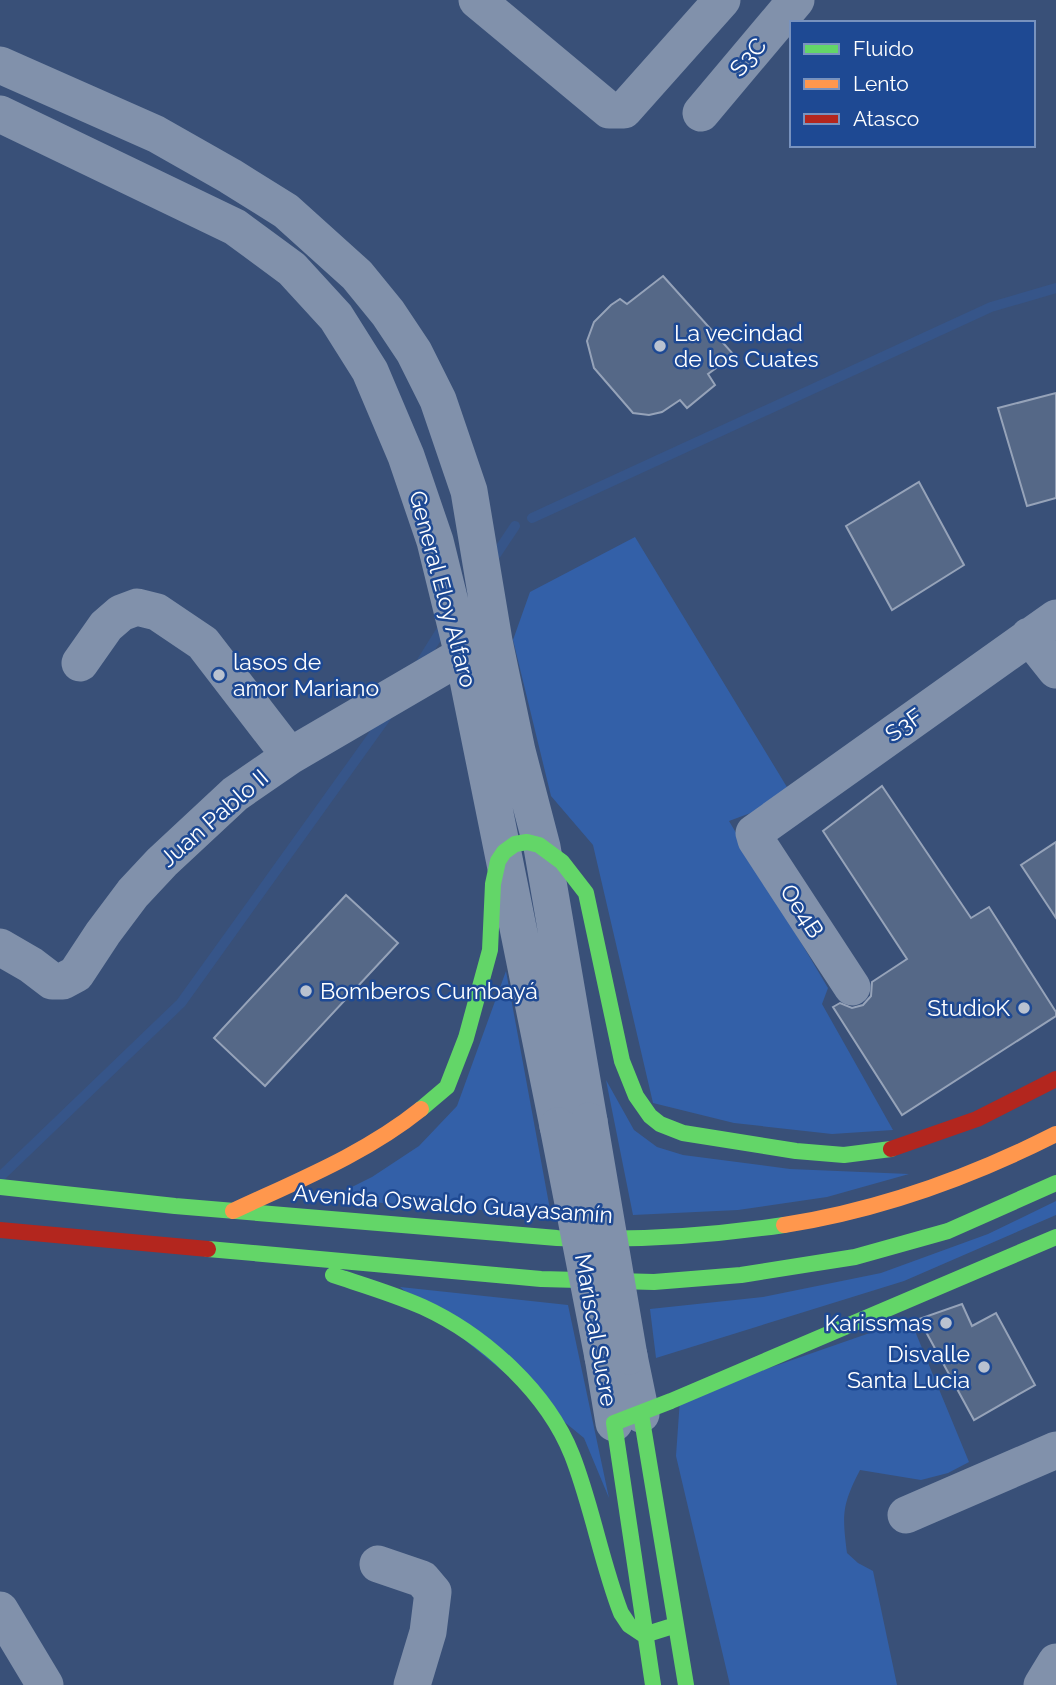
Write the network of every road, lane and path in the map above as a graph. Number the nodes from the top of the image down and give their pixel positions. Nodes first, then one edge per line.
1 (477, 0) edge
2 (722, 0) edge
3 (796, 0) edge
4 (0, 65) edge
5 (701, 113) dead end
6 (0, 114) edge
7 (1043, 627) edge
8 (463, 655) junction
9 (80, 663) dead end
10 (1056, 670) edge
11 (290, 756) junction
12 (754, 833) joint
13 (541, 846) junction
14 (504, 853) junction
15 (0, 947) edge
16 (852, 988) dead end
17 (1056, 1079) edge
18 (574, 1124) junction
19 (1056, 1134) edge
20 (1056, 1183) edge
21 (0, 1187) edge
22 (233, 1211) junction
23 (0, 1230) edge
24 (1056, 1237) edge
25 (279, 1256) junction
26 (627, 1418) junction
27 (1056, 1450) edge
28 (906, 1515) dead end
29 (378, 1564) dead end
30 (0, 1610) edge
31 (676, 1625) junction
32 (644, 1635) junction
33 (1056, 1662) edge
34 (46, 1685) edge
35 (412, 1685) edge
36 (653, 1685) edge
37 (686, 1685) edge
38 (1042, 1685) edge

1 - 2 street
3 - 5 street, S3C
4 - 13 street
6 - 8 street, General Eloy Alfaro
7 - 10 street
7 - 12 street, S3F
8 - 11 street, Juan Pablo II
8 - 14 street, General Eloy Alfaro
9 - 11 street
11 - 15 street, Juan Pablo II
12 - 16 street, Oe4B
13 - 14 main road
13 - 17 main road
13 - 18 street
14 - 18 street, Mariscal Sucre
14 - 22 main road
18 - 26 street, Mariscal Sucre, bridge
19 - 22 main road, Avenida Oswaldo Guayasamín
20 - 25 main road
21 - 22 main road, Avenida Oswaldo Guayasamín
23 - 25 main road
24 - 26 main road
25 - 32 main road
26 - 31 main road, Mariscal Sucre
26 - 32 main road, Mariscal Sucre
27 - 28 street
29 - 35 street
30 - 34 street
31 - 32 main road
31 - 37 main road, Mariscal Sucre
32 - 36 main road, Mariscal Sucre
33 - 38 street

